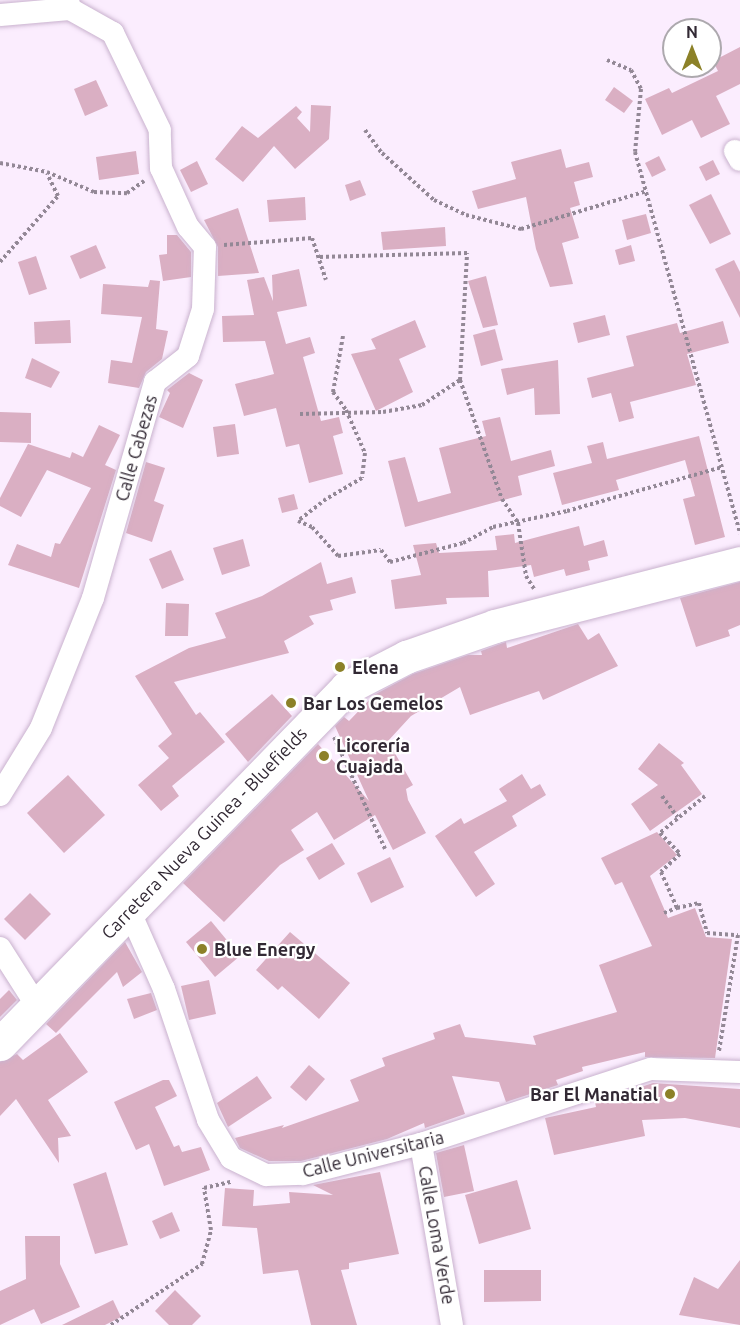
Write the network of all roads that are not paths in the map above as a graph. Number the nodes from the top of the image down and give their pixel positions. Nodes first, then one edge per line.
1 (69, 4) edge
2 (0, 15) edge
3 (740, 563) edge
4 (0, 795) edge
5 (129, 910) junction
6 (0, 948) edge
7 (37, 1006) junction
8 (0, 1044) edge
9 (740, 1072) edge
10 (421, 1144) junction
11 (452, 1325) edge

1 - 2 street
1 - 4 street, Calle Cabezas
3 - 5 highway, Carretera Nueva Guinea - Bluefields
5 - 7 highway, Carretera Nueva Guinea - Bluefields
5 - 10 street, Calle Universitaria
6 - 7 street
7 - 8 highway, Carretera Nueva Guinea - Bluefields
9 - 10 street, Calle Universitaria
10 - 11 street, Calle Loma Verde

